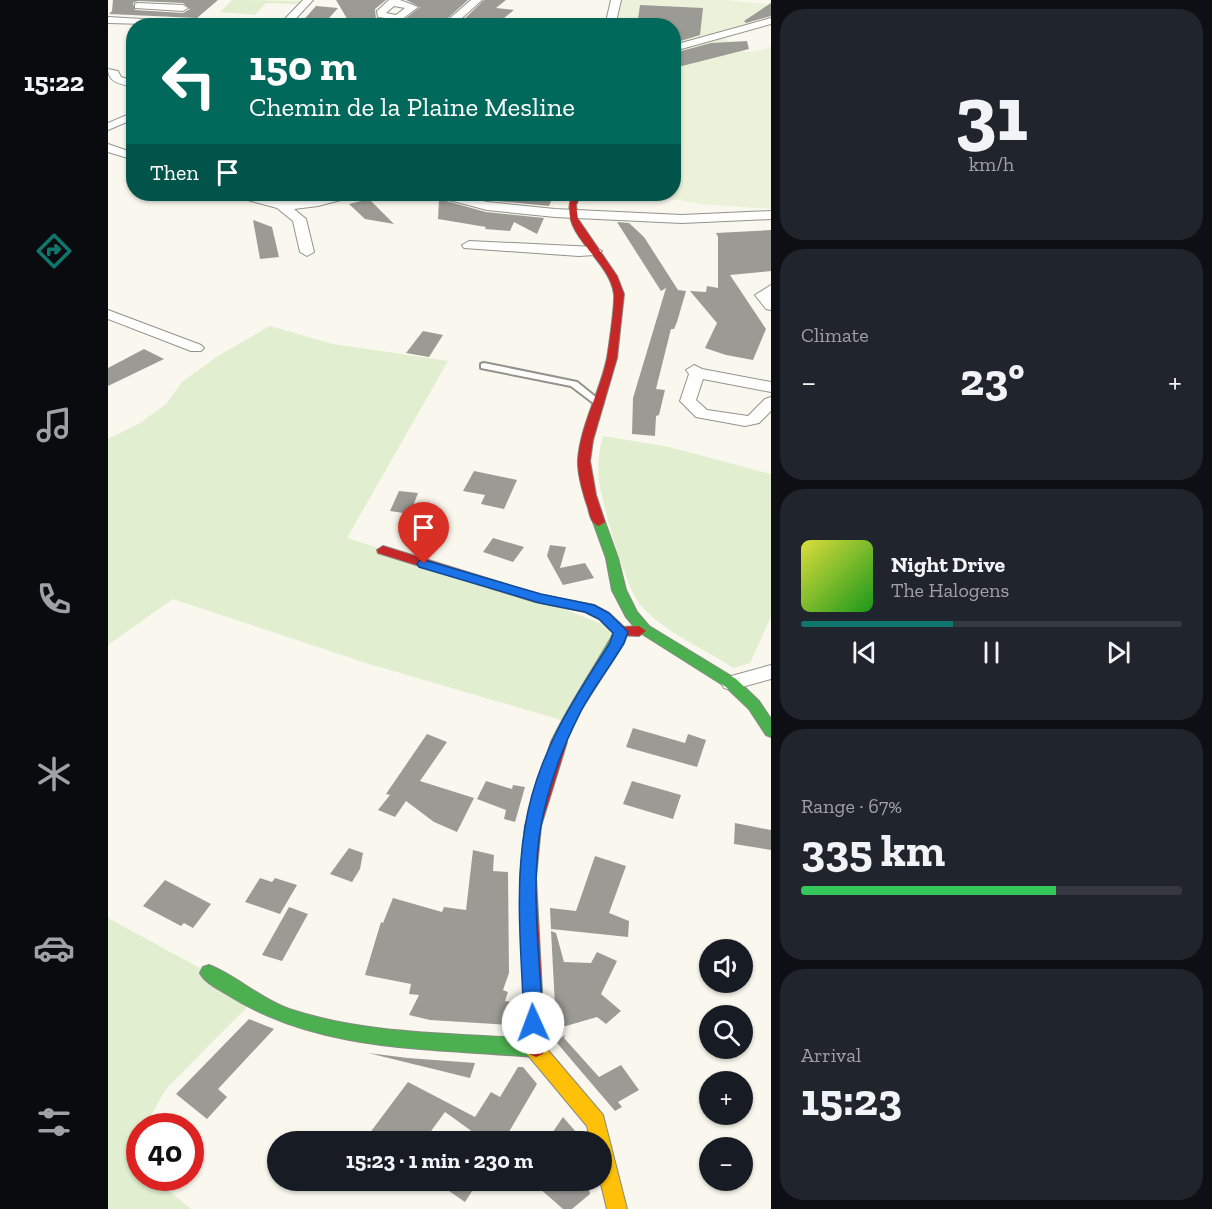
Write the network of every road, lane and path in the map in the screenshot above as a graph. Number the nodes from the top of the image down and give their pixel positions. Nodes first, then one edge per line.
1 (192, 0) edge
2 (308, 0) edge
3 (477, 0) edge
4 (616, 0) edge
5 (138, 6) dead end
6 (183, 8) junction
7 (172, 18) edge
8 (291, 18) edge
9 (458, 18) edge
10 (612, 18) edge
11 (108, 20) edge
12 (126, 21) edge
13 (771, 21) edge
14 (681, 46) edge
15 (108, 72) edge
16 (126, 82) edge
17 (126, 119) edge
18 (108, 127) edge
19 (108, 148) edge
20 (126, 154) edge
21 (265, 201) edge
22 (325, 201) edge
23 (468, 201) edge
24 (575, 201) edge
25 (315, 204) junction
26 (282, 206) junction
27 (571, 213) junction
28 (771, 215) edge
29 (299, 219) junction
30 (469, 245) dead end
31 (595, 251) junction
32 (307, 252) dead end
33 (771, 289) edge
34 (771, 306) edge
35 (108, 314) edge
36 (143, 328) junction
37 (127, 337) dead end
38 (196, 348) dead end
39 (484, 366) dead end
40 (771, 387) edge
41 (771, 402) edge
42 (599, 404) junction
43 (383, 550) dead end
44 (644, 629) junction
45 (621, 632) junction
46 (771, 672) edge
47 (731, 683) junction
48 (771, 731) edge
49 (209, 973) dead end
50 (536, 1048) junction
51 (617, 1209) edge

1 - 6 street
2 - 8 street
3 - 9 street
4 - 10 street
5 - 6 street
6 - 7 street
11 - 12 street
13 - 14 street
15 - 16 street
17 - 18 street
19 - 20 street
21 - 26 street
22 - 25 street
23 - 27 street
24 - 27 street
25 - 26 street
25 - 29 street
26 - 29 street
27 - 28 street
27 - 31 street
29 - 32 street
30 - 31 street
31 - 42 street
33 - 34 street
35 - 36 street
36 - 37 street
36 - 38 street
39 - 42 lane
40 - 41 street
42 - 44 street
43 - 45 street
44 - 45 street
44 - 47 street
45 - 50 street
46 - 47 street
47 - 48 street
49 - 50 street
50 - 51 street

